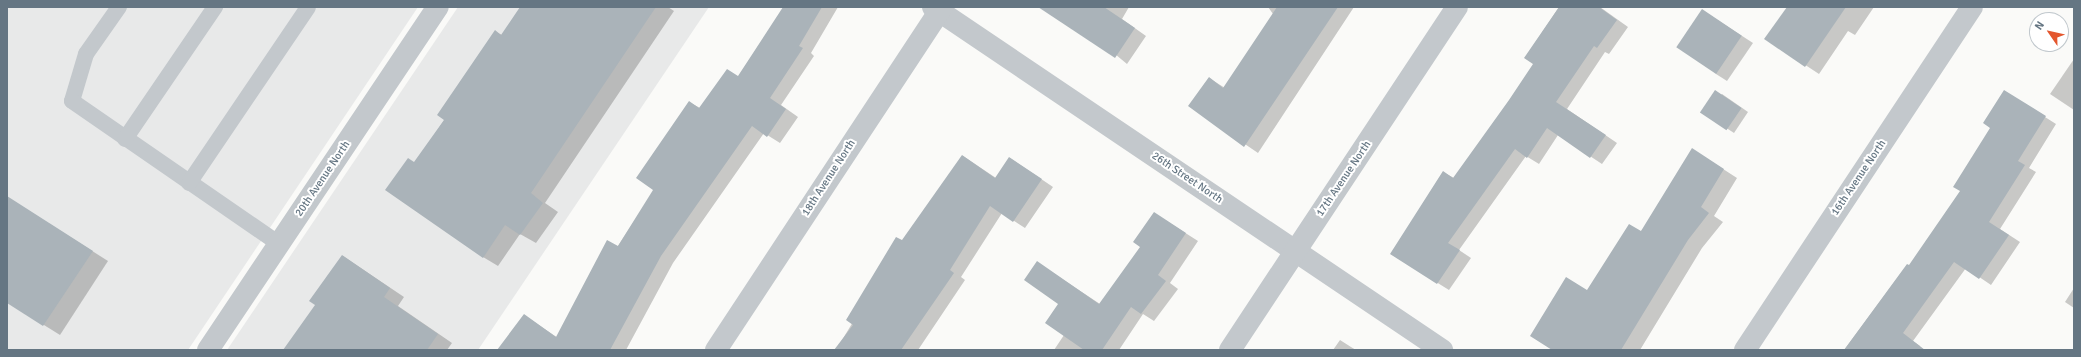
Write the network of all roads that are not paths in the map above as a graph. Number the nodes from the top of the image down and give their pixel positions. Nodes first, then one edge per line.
1 (119, 7) edge
2 (215, 7) edge
3 (308, 7) edge
4 (438, 7) edge
5 (1457, 7) edge
6 (1972, 7) edge
7 (938, 8) edge
8 (125, 139) junction
9 (189, 183) junction
10 (279, 244) junction
11 (1296, 251) junction
12 (208, 350) edge
13 (716, 350) edge
14 (1230, 350) edge
15 (1442, 350) edge
16 (1745, 350) edge

1 - 8 lane
2 - 8 lane
3 - 9 lane
4 - 10 street, 20th Avenue North
5 - 11 street, 17th Avenue North
6 - 16 street, 16th Avenue North
7 - 11 street, 26th Street North
7 - 13 street, 18th Avenue North
8 - 9 lane
9 - 10 lane
10 - 12 street, 20th Avenue North
11 - 14 street, 17th Avenue North
11 - 15 street, 26th Street North

